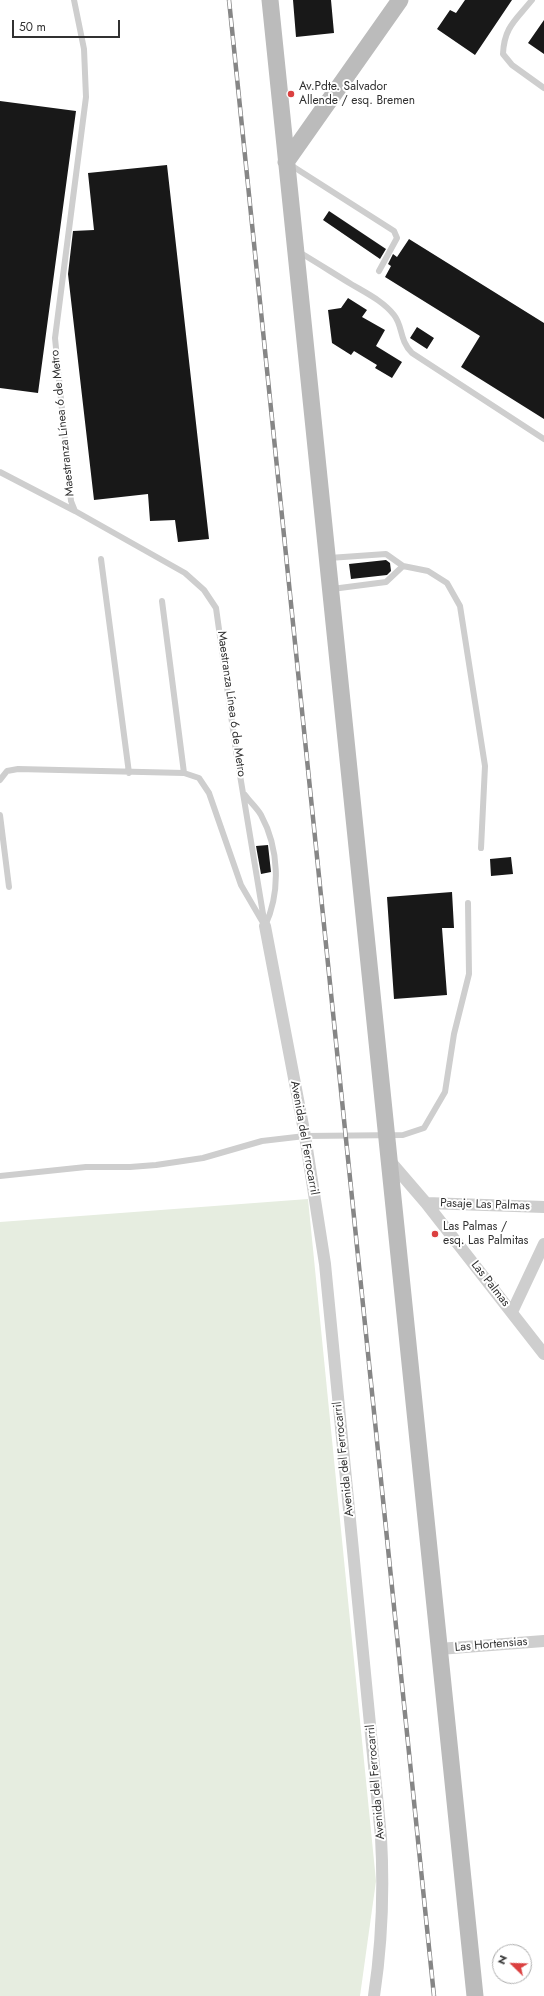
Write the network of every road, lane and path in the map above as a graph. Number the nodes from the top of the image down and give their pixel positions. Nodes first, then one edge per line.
1 (74, 0) edge
2 (270, 0) edge
3 (400, 0) edge
4 (532, 0) edge
5 (544, 88) edge
6 (286, 162) junction
7 (296, 250) junction
8 (379, 271) dead end
9 (544, 439) edge
10 (0, 472) edge
11 (75, 511) junction
12 (327, 558) junction
13 (101, 559) dead end
14 (403, 566) junction
15 (330, 590) junction
16 (162, 601) dead end
17 (129, 773) junction
18 (184, 773) junction
19 (0, 780) edge
20 (244, 794) junction
21 (0, 815) edge
22 (481, 848) dead end
23 (9, 887) dead end
24 (468, 903) dead end
25 (265, 926) junction
26 (386, 1134) junction
27 (305, 1136) junction
28 (389, 1160) junction
29 (0, 1176) edge
30 (426, 1203) junction
31 (544, 1207) edge
32 (544, 1244) edge
33 (512, 1312) junction
34 (544, 1354) edge
35 (544, 1640) edge
36 (439, 1649) junction
37 (374, 1996) edge
38 (475, 1996) edge

1 - 11 lane, Maestranza Línea 6 de Metro
2 - 6 main road
3 - 6 main road
4 - 5 lane
6 - 7 main road
6 - 8 lane
7 - 9 lane
7 - 12 main road
10 - 11 lane
11 - 20 lane, Maestranza Línea 6 de Metro
12 - 14 lane
12 - 15 main road
13 - 17 lane
14 - 15 lane
14 - 22 lane
15 - 26 main road
16 - 18 lane
17 - 18 lane
17 - 19 lane
18 - 25 lane
20 - 25 lane, Maestranza Línea 6 de Metro
20 - 25 lane, Maestranza Línea 6 de Metro
21 - 23 lane
24 - 26 lane
25 - 27 street, Avenida del Ferrocarril
26 - 27 lane
26 - 28 main road
27 - 29 lane
27 - 37 street, Avenida del Ferrocarril
28 - 30 street, Las Palmas
28 - 36 main road
30 - 31 street, Pasaje Las Palmas
30 - 33 street, Las Palmas
32 - 33 street
33 - 34 street, Las Palmas
35 - 36 street, Las Hortensias
36 - 38 main road

